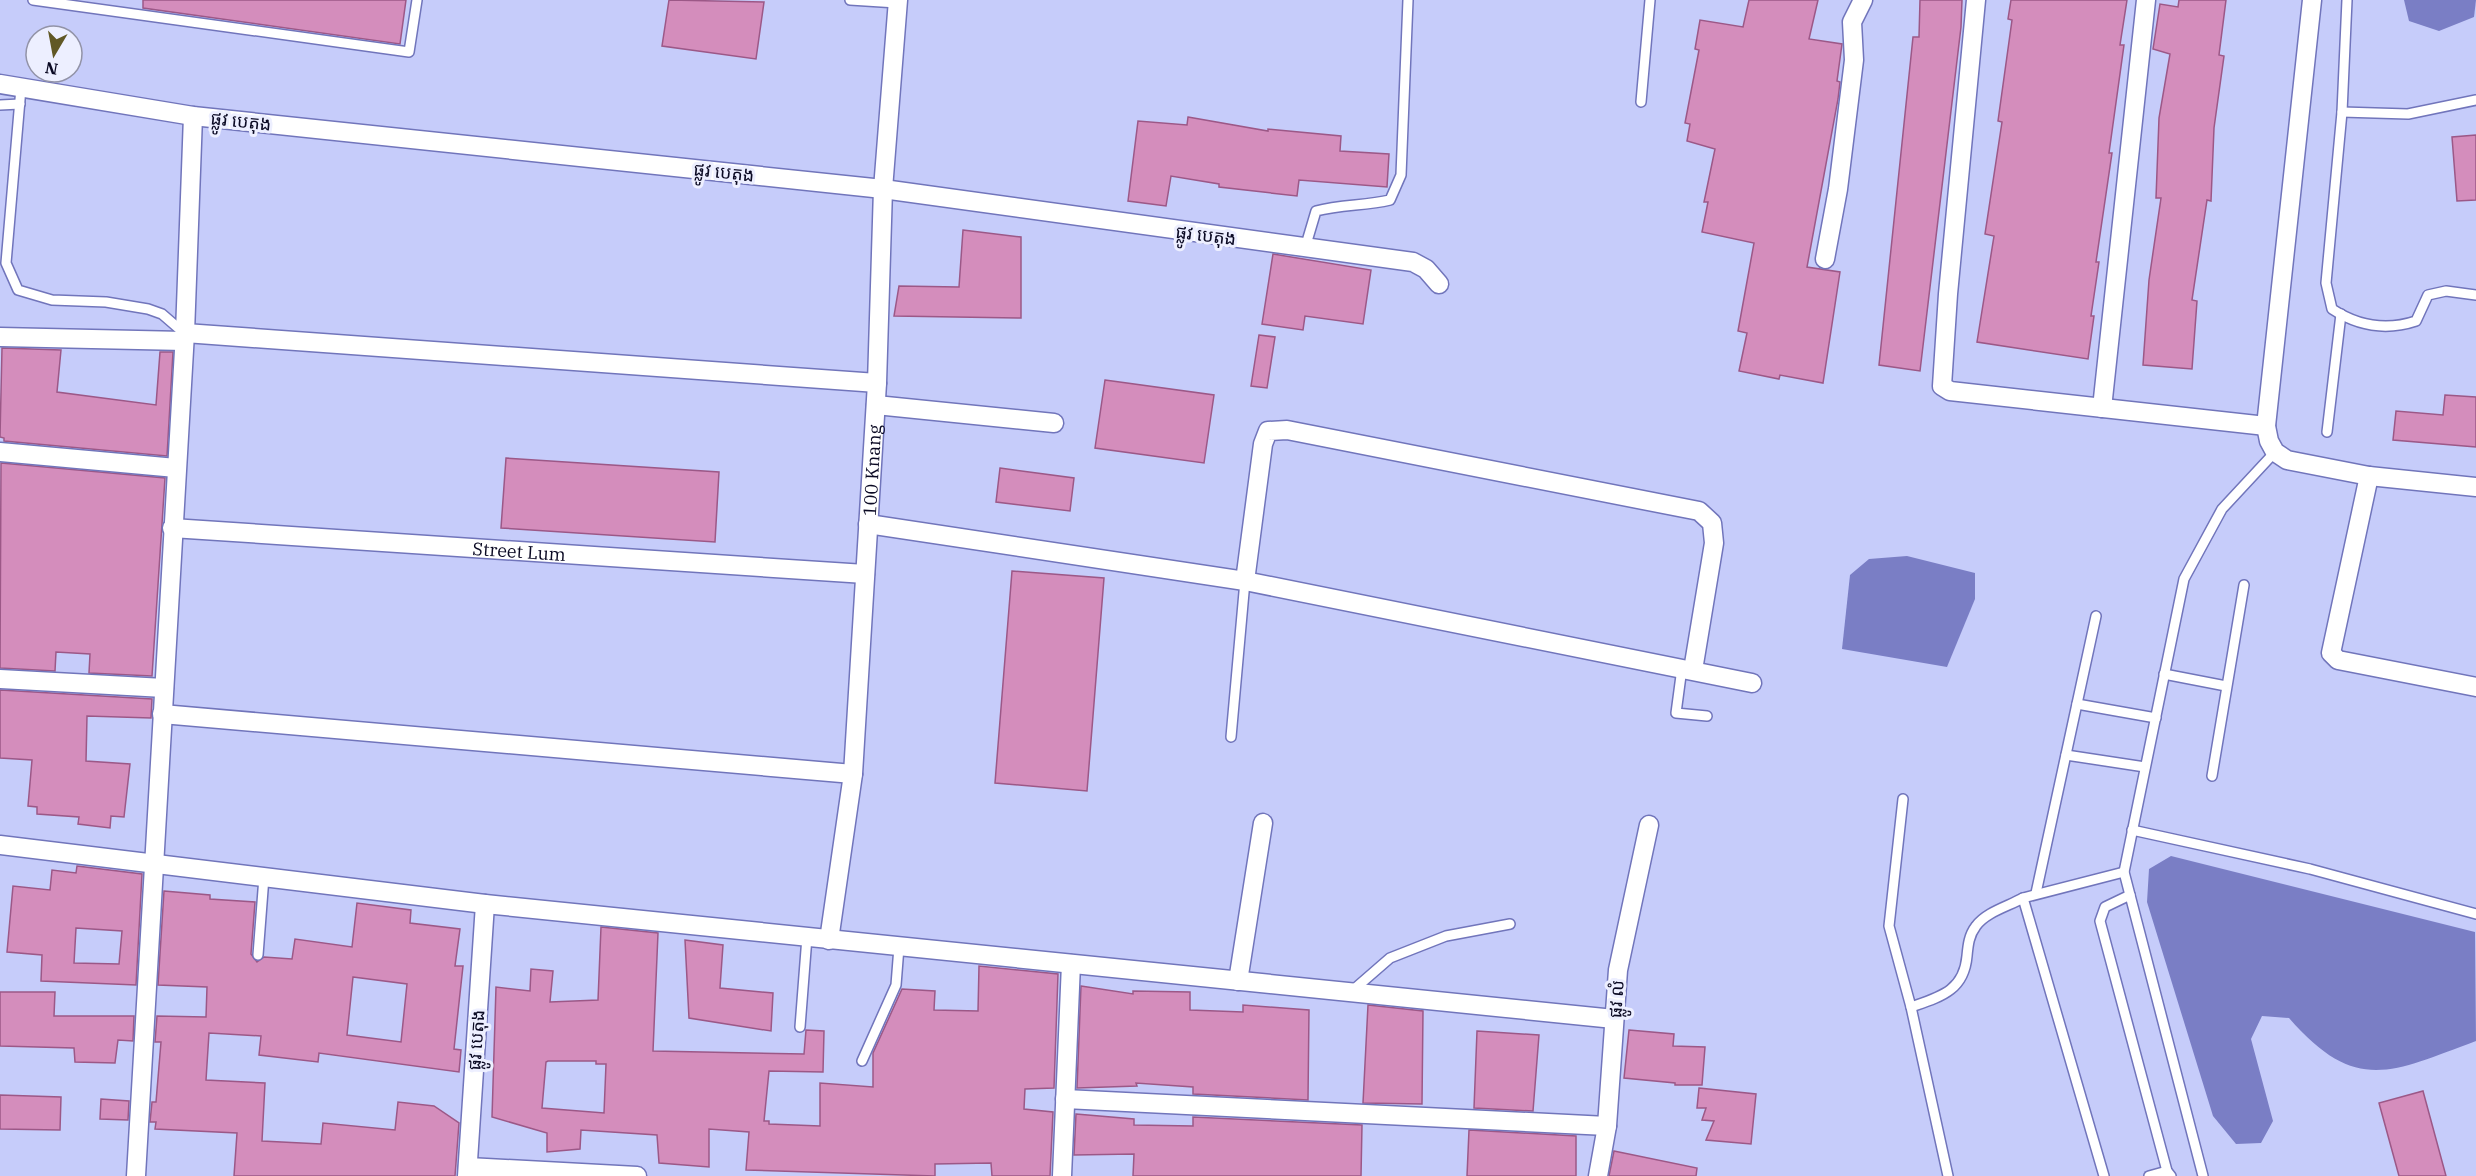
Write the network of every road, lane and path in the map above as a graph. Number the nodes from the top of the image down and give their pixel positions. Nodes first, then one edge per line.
1 (33, 0) edge
2 (417, 0) edge
3 (850, 0) edge
4 (1408, 0) edge
5 (1650, 0) edge
6 (1863, 0) edge
7 (1976, 0) edge
8 (2146, 0) edge
9 (2312, 0) edge
10 (2347, 0) edge
11 (898, 1) edge
12 (0, 84) edge
13 (21, 96) junction
14 (2476, 100) edge
15 (1641, 102) dead end
16 (0, 105) edge
17 (2342, 112) junction
18 (193, 116) junction
19 (883, 189) junction
20 (1305, 248) junction
21 (1825, 259) dead end
22 (1439, 284) dead end
23 (2476, 295) edge
24 (2341, 314) junction
25 (0, 337) edge
26 (185, 337) junction
27 (877, 383) junction
28 (876, 405) junction
29 (2102, 408) junction
30 (1054, 423) dead end
31 (2266, 426) junction
32 (2327, 432) dead end
33 (0, 452) edge
34 (2275, 452) junction
35 (176, 468) junction
36 (2369, 476) junction
37 (2476, 487) edge
38 (868, 524) junction
39 (172, 528) junction
40 (865, 574) junction
41 (1245, 581) junction
42 (2244, 585) dead end
43 (2096, 616) dead end
44 (1688, 669) junction
45 (2164, 674) junction
46 (0, 679) edge
47 (1752, 683) dead end
48 (2226, 687) junction
49 (2476, 687) edge
50 (164, 688) junction
51 (2077, 704) junction
52 (162, 714) junction
53 (1707, 716) dead end
54 (2156, 718) junction
55 (1231, 737) dead end
56 (2066, 755) junction
57 (2145, 767) junction
58 (853, 774) junction
59 (2212, 776) dead end
60 (1903, 799) dead end
61 (1263, 823) dead end
62 (1648, 825) dead end
63 (2132, 830) junction
64 (0, 844) edge
65 (153, 863) junction
66 (2124, 872) junction
67 (264, 877) junction
68 (2036, 893) junction
69 (2130, 895) junction
70 (2023, 898) junction
71 (485, 904) junction
72 (2476, 914) edge
73 (1510, 924) dead end
74 (807, 937) junction
75 (829, 939) junction
76 (899, 947) junction
77 (258, 955) dead end
78 (1071, 964) junction
79 (1238, 981) junction
80 (1350, 992) junction
81 (1911, 1007) junction
82 (1614, 1019) junction
83 (800, 1027) dead end
84 (862, 1061) dead end
85 (1065, 1099) junction
86 (1607, 1126) junction
87 (467, 1171) edge
88 (2169, 1173) edge
89 (136, 1176) edge
90 (637, 1176) edge
91 (1062, 1176) edge
92 (1598, 1176) edge
93 (1948, 1176) edge
94 (2104, 1176) edge
95 (2149, 1176) edge
96 (2203, 1176) edge

1 - 2 lane
3 - 11 lane
4 - 20 lane
5 - 15 lane
6 - 21 street
7 - 29 street
8 - 29 street
9 - 31 street
10 - 17 lane
11 - 19 street, 100 Knang
12 - 13 street, ផ្លូវ បេតុង
13 - 16 lane
13 - 18 street, ផ្លូវ បេតុង
13 - 26 lane
14 - 17 lane
17 - 24 lane
18 - 19 street, ផ្លូវ បេតុង
18 - 26 street
19 - 20 street, ផ្លូវ បេតុង
19 - 27 street, 100 Knang
20 - 22 street, ផ្លូវ បេតុង
23 - 24 lane
24 - 32 lane
25 - 26 street
26 - 27 street
26 - 35 street
27 - 28 street, 100 Knang
28 - 30 street
28 - 38 street, 100 Knang
29 - 31 street
31 - 34 street
33 - 35 street
34 - 36 street
34 - 45 lane
35 - 39 street
36 - 37 street
36 - 49 street
38 - 40 street, 100 Knang
38 - 41 street
39 - 40 street, Street Lum
39 - 50 street
40 - 58 street, 100 Knang
41 - 44 street
41 - 44 street
41 - 55 lane
42 - 48 lane
43 - 51 lane
44 - 47 street
44 - 53 lane
45 - 48 lane
45 - 54 lane
46 - 50 street
48 - 59 lane
50 - 52 street
51 - 54 lane
51 - 56 lane
52 - 58 street
52 - 65 street
54 - 57 lane
56 - 57 lane
56 - 68 lane
57 - 63 lane
58 - 75 street, 100 Knang
60 - 81 lane
61 - 79 street
62 - 82 street, ផ្លូវ លំ
63 - 66 lane
63 - 72 lane
64 - 65 street
65 - 67 street
65 - 89 street
66 - 68 lane
66 - 69 lane
67 - 71 street
67 - 77 lane
68 - 70 lane
69 - 88 lane
69 - 96 lane
70 - 81 lane
70 - 94 lane
71 - 74 street
71 - 87 street, ផ្លូវ បេតុង
73 - 80 lane
74 - 75 street
74 - 83 lane
75 - 76 street
76 - 78 street
76 - 84 lane
78 - 79 street
78 - 85 street
79 - 80 street
80 - 82 street
81 - 93 lane
82 - 86 street, ផ្លូវ លំ
85 - 86 street
85 - 91 street
86 - 92 street, ផ្លូវ លំ
87 - 90 street
88 - 95 lane

